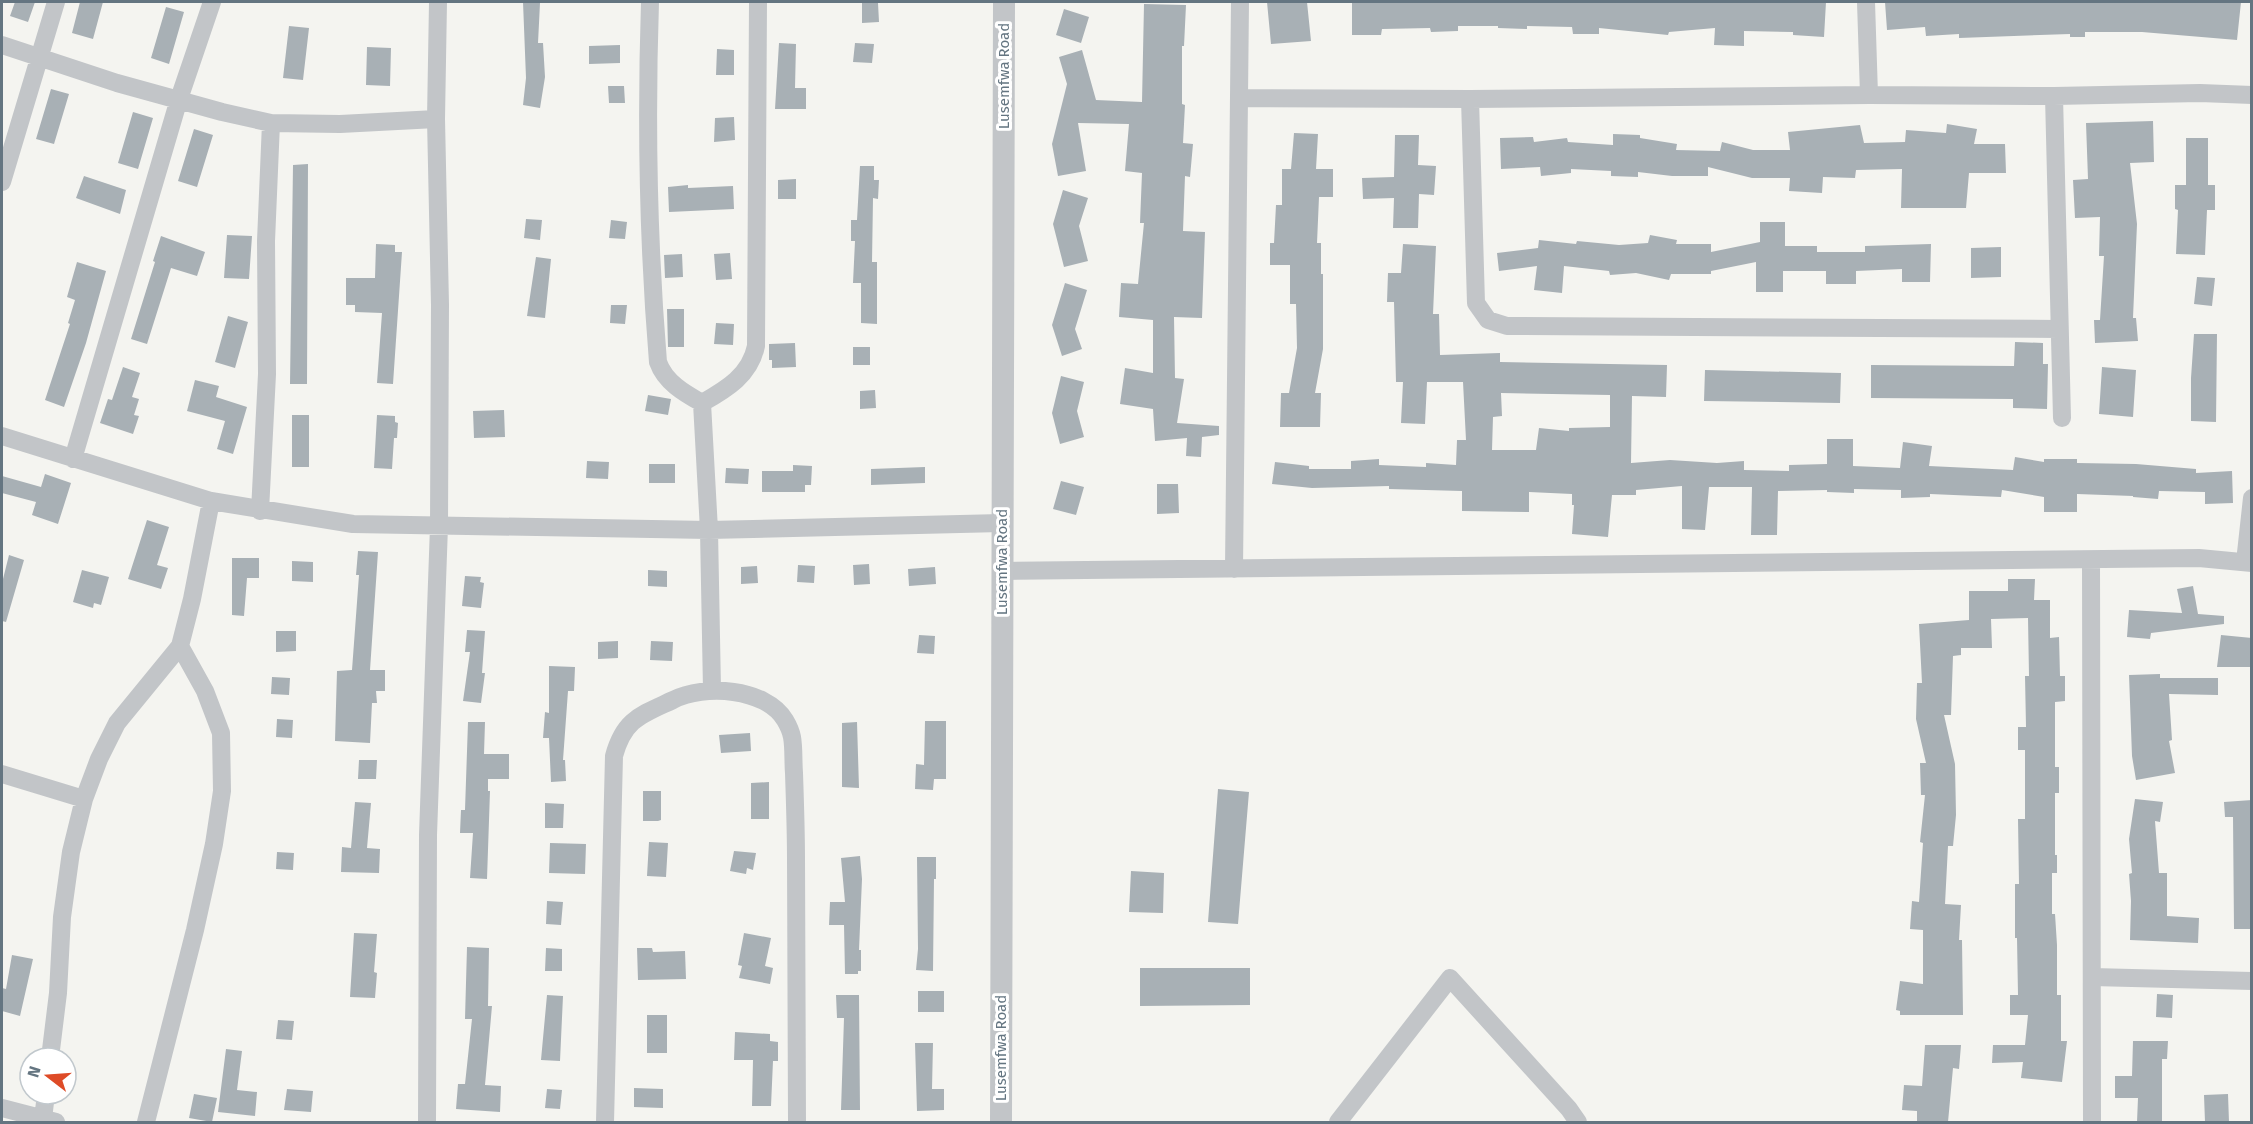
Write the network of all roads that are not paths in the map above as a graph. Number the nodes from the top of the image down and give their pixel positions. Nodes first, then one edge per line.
1 (56, 2) edge
2 (212, 2) edge
3 (438, 2) edge
4 (650, 2) edge
5 (758, 2) edge
6 (1004, 2) edge
7 (1240, 2) edge
8 (1866, 2) edge
9 (2, 45) edge
10 (40, 57) junction
11 (1869, 95) junction
12 (2252, 95) edge
13 (2054, 96) junction
14 (1239, 98) junction
15 (179, 99) junction
16 (1470, 99) junction
17 (436, 119) junction
18 (270, 123) junction
19 (2, 182) edge
20 (2059, 329) junction
21 (702, 403) junction
22 (2062, 418) dead end
23 (2, 436) edge
24 (73, 459) junction
25 (2252, 498) edge
26 (211, 501) junction
27 (260, 511) junction
28 (1002, 523) junction
29 (439, 526) junction
30 (709, 530) junction
31 (2091, 560) junction
32 (2248, 563) edge
33 (1233, 568) junction
34 (1003, 571) junction
35 (180, 646) junction
36 (712, 690) junction
37 (2, 774) edge
38 (84, 799) junction
39 (2092, 977) junction
40 (2252, 981) edge
41 (51, 1046) edge
42 (48, 1106) edge
43 (2, 1108) edge
44 (50, 1121) edge
45 (146, 1122) edge
46 (427, 1122) edge
47 (605, 1122) edge
48 (796, 1122) edge
49 (1001, 1122) edge
50 (1338, 1122) edge
51 (1578, 1122) edge
52 (2092, 1122) edge

1 - 10 street
2 - 15 street
3 - 17 street
4 - 21 street
5 - 21 street
6 - 28 street, Lusemfwa Road
7 - 14 street
8 - 11 street
9 - 10 street
10 - 15 street
10 - 19 street
11 - 13 street
11 - 16 street
12 - 13 street
13 - 20 street
14 - 16 street
14 - 33 street
15 - 18 street
15 - 24 street
16 - 20 street
17 - 18 street
17 - 29 street
18 - 27 street
20 - 22 street
21 - 30 street
23 - 24 street
24 - 26 street
25 - 32 street
26 - 27 street
26 - 35 street
27 - 29 street
28 - 30 street
28 - 34 street, Lusemfwa Road
29 - 30 street
29 - 46 street
30 - 36 street
31 - 32 street
31 - 33 street
31 - 39 street
33 - 34 street
34 - 49 street, Lusemfwa Road
35 - 38 street
35 - 45 street
36 - 47 street
36 - 48 street
37 - 38 street
38 - 41 street
39 - 40 street
39 - 52 street
42 - 44 street
43 - 44 street
50 - 51 street

